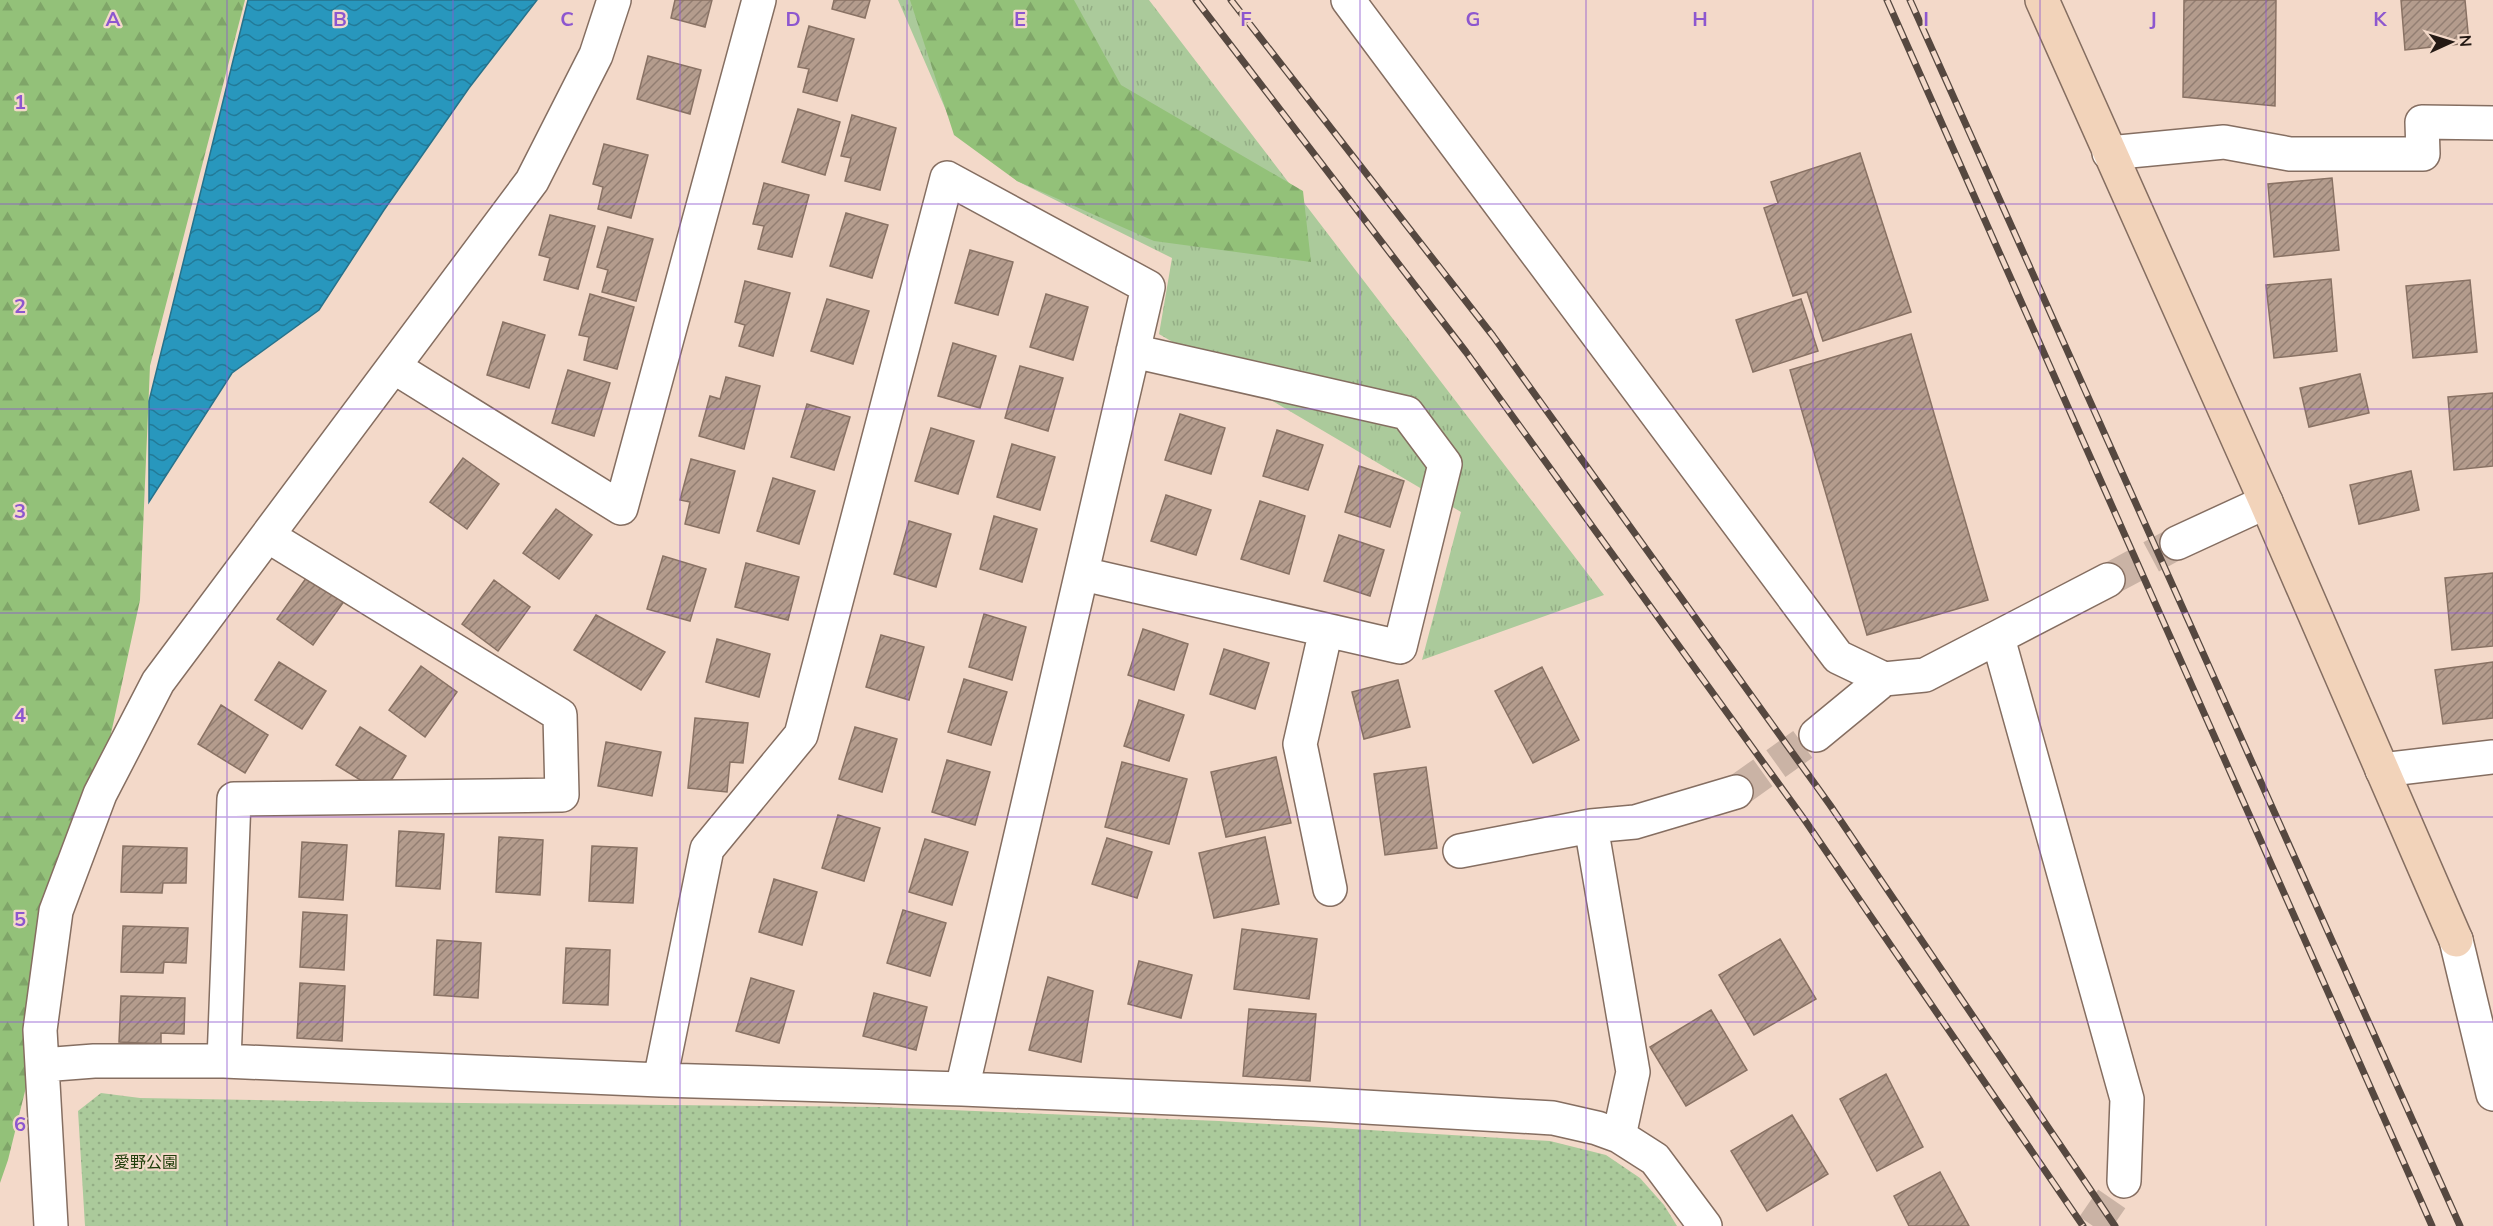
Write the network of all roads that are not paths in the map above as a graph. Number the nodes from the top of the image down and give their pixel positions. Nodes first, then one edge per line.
1 (614, 0) edge
2 (759, 0) edge
3 (1348, 0) edge
4 (2042, 0) edge
5 (2493, 123) edge
6 (2109, 153) junction
7 (1133, 351) junction
8 (394, 367) junction
9 (2266, 502) junction
10 (268, 536) junction
11 (2177, 543) tunnel mouth
12 (1083, 574) junction
13 (2108, 580) tunnel mouth
14 (1326, 630) junction
15 (1998, 638) junction
16 (1884, 679) junction
17 (1816, 735) tunnel mouth
18 (2493, 757) edge
19 (2382, 770) junction
20 (1736, 792) tunnel mouth
21 (1591, 826) junction
22 (1460, 851) dead end
23 (1330, 890) dead end
24 (224, 1061) junction
25 (42, 1065) junction
26 (660, 1080) junction
27 (962, 1089) junction
28 (2493, 1094) edge
29 (1619, 1136) junction
30 (2124, 1182) tunnel mouth
31 (51, 1226) edge
32 (1705, 1226) edge

1 - 8 street
2 - 8 street
3 - 16 street
4 - 6 street
5 - 6 street
6 - 9 street
7 - 12 street
7 - 14 street
7 - 26 street
8 - 10 street
9 - 11 street
9 - 19 street
10 - 24 street
10 - 25 street
12 - 14 street
12 - 27 street
13 - 15 street
14 - 23 street
15 - 16 street
15 - 30 street
16 - 17 street
18 - 19 street
19 - 28 street
20 - 21 street
21 - 22 street
21 - 29 street
24 - 25 street
24 - 26 street
25 - 31 street
26 - 27 street
27 - 29 street
29 - 32 street

